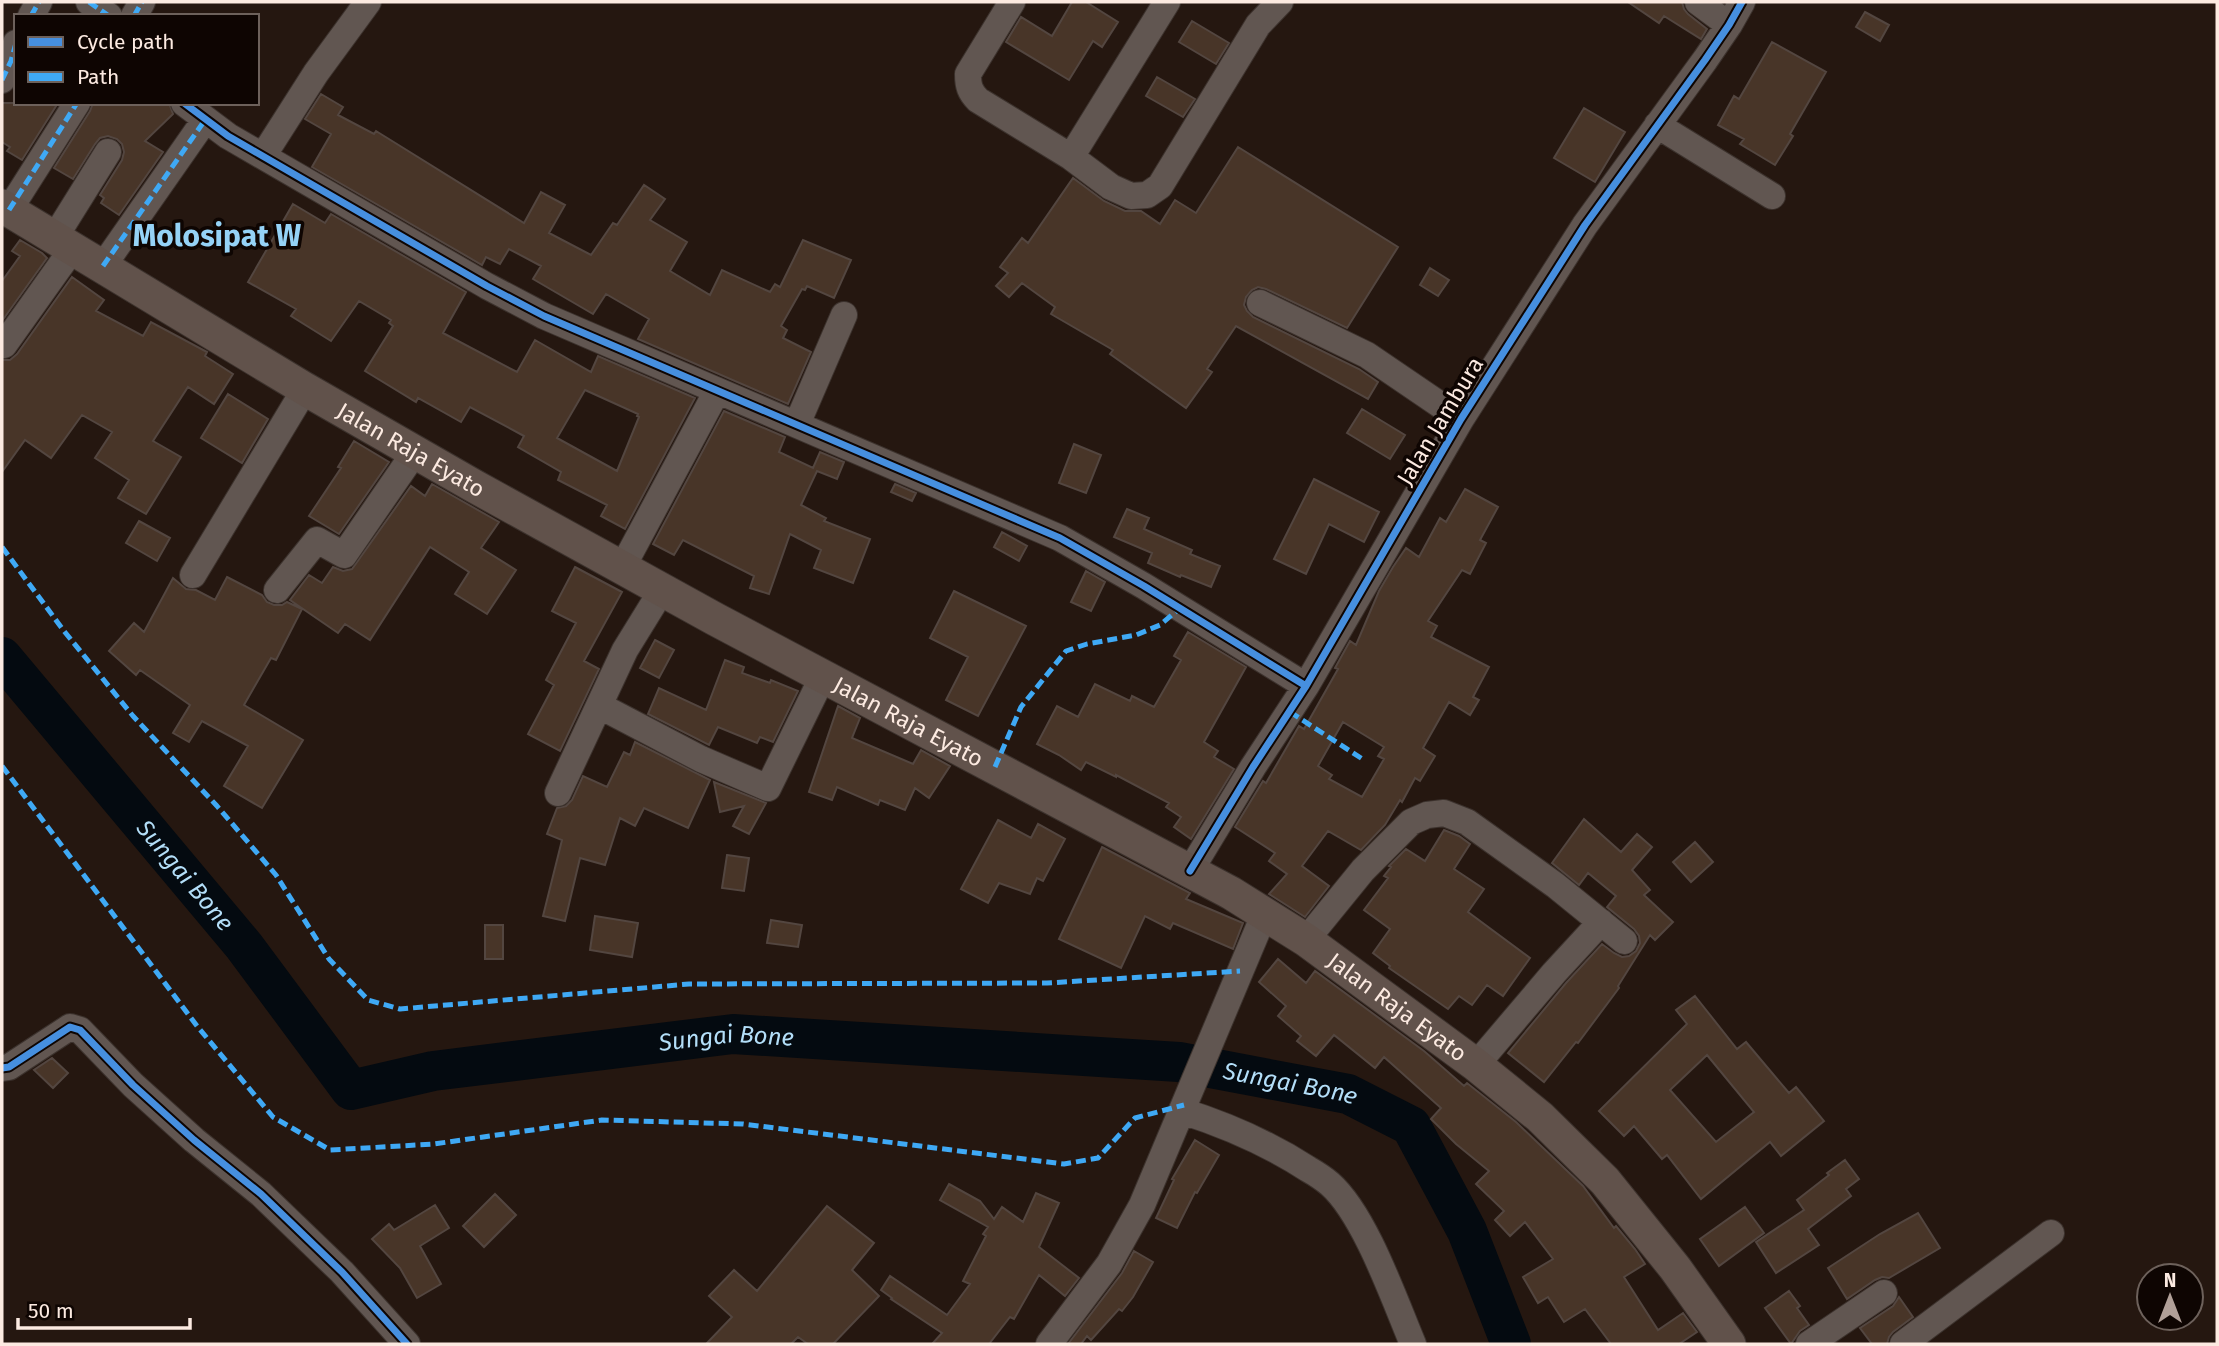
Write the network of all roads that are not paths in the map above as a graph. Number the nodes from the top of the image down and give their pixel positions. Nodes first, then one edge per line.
1 (89, 2) edge
2 (369, 2) edge
3 (1012, 2) edge
4 (1167, 2) edge
5 (1280, 2) edge
6 (1698, 2) edge
7 (1742, 2) edge
8 (106, 14) edge
9 (1729, 25) junction
10 (14, 50) edge
11 (2, 80) edge
12 (76, 105) edge
13 (186, 105) edge
14 (205, 120) junction
15 (1657, 125) junction
16 (108, 152) dead end
17 (263, 156) junction
18 (1072, 157) junction
19 (1772, 196) dead end
20 (5, 208) edge
21 (64, 242) junction
22 (103, 266) junction
23 (1260, 303) dead end
24 (844, 315) dead end
25 (5, 345) dead end
26 (304, 389) junction
27 (717, 391) junction
28 (1461, 419) junction
29 (797, 424) junction
30 (415, 452) junction
31 (622, 568) junction
32 (193, 575) dead end
33 (277, 590) dead end
34 (662, 590) junction
35 (823, 676) junction
36 (1307, 687) junction
37 (600, 706) junction
38 (558, 793) dead end
39 (1190, 871) junction
40 (1264, 915) junction
41 (1601, 922) junction
42 (1306, 940) junction
43 (1624, 941) dead end
44 (1476, 1065) junction
45 (2, 1068) edge
46 (1183, 1108) junction
47 (2051, 1233) dead end
48 (1884, 1293) dead end
49 (407, 1344) edge
50 (1049, 1344) edge
51 (1413, 1344) edge
52 (1729, 1344) edge
53 (1809, 1344) edge
54 (1903, 1344) edge

1 - 8 street
2 - 17 street
3 - 18 street
4 - 18 street
5 - 18 street
6 - 9 street
7 - 9 street, Jalan Jambura
9 - 15 street, Jalan Jambura
10 - 11 street
12 - 20 street
13 - 14 street
14 - 17 street
14 - 22 street
15 - 19 street
15 - 28 street, Jalan Jambura
16 - 21 street
17 - 27 street
20 - 21 main road, Jalan Raja Eyato
21 - 22 main road, Jalan Raja Eyato
21 - 25 street
22 - 26 main road, Jalan Raja Eyato
23 - 28 street
24 - 29 street
26 - 30 main road, Jalan Raja Eyato
26 - 32 street
27 - 29 street
27 - 31 street
28 - 36 street, Jalan Jambura
29 - 36 street
30 - 31 main road, Jalan Raja Eyato
30 - 33 street
31 - 34 main road, Jalan Raja Eyato
34 - 35 main road, Jalan Raja Eyato
34 - 37 street
35 - 37 street
35 - 39 main road, Jalan Raja Eyato
36 - 39 street, Jalan Jambura
37 - 38 street
39 - 40 main road, Jalan Raja Eyato
40 - 42 main road, Jalan Raja Eyato
40 - 46 street
41 - 42 street
41 - 43 street
41 - 44 street
42 - 44 main road, Jalan Raja Eyato
44 - 52 main road, Jalan Raja Eyato
45 - 49 street
46 - 50 street
46 - 51 street
47 - 54 street
48 - 53 street

